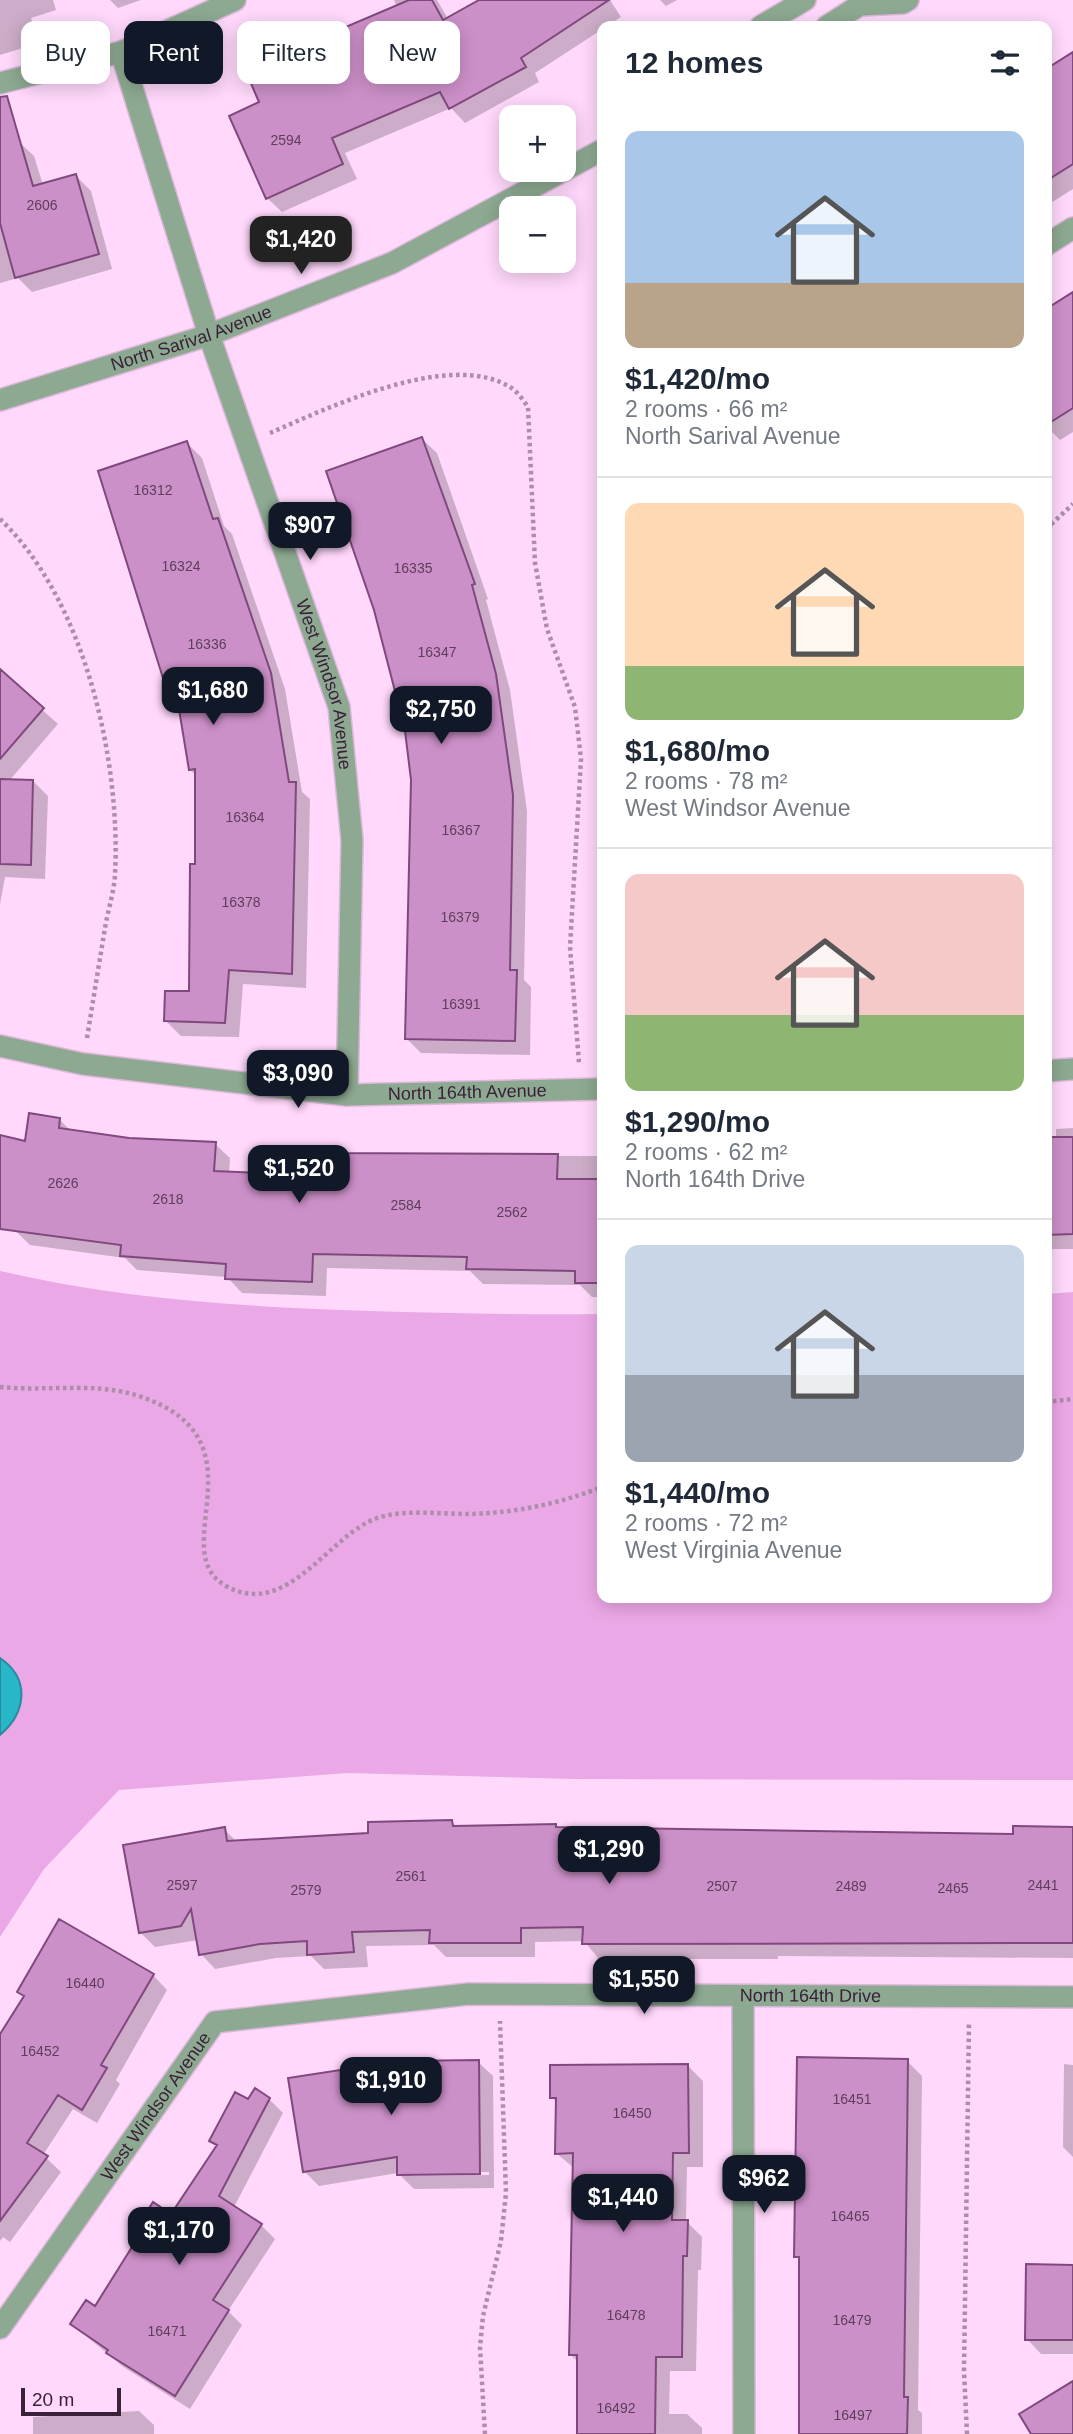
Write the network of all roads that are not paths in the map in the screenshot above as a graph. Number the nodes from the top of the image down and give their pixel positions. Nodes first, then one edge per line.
1 (234, 0) edge
2 (805, 0) edge
3 (908, 0) edge
4 (858, 3) edge
5 (771, 21) edge
6 (834, 21) edge
7 (121, 52) junction
8 (0, 83) edge
9 (597, 153) edge
10 (1073, 228) edge
11 (1052, 241) edge
12 (209, 335) junction
13 (0, 400) edge
14 (0, 1046) edge
15 (1073, 1069) edge
16 (1052, 1071) edge
17 (597, 1089) edge
18 (347, 1095) junction
19 (743, 1996) junction
20 (1073, 1997) edge
21 (215, 2022) joint
22 (0, 2328) edge
23 (744, 2434) edge

1 - 7 street
2 - 5 street
3 - 4 street
4 - 6 street
7 - 8 street
7 - 12 street, West Windsor Avenue
9 - 12 street, North Sarival Avenue
10 - 11 street
12 - 13 street, North Sarival Avenue
12 - 18 street, West Windsor Avenue
14 - 18 street, North 164th Avenue
15 - 16 street
17 - 18 street, North 164th Avenue
19 - 20 street, North 164th Drive
19 - 21 street, North 164th Drive
19 - 23 street
21 - 22 street, West Windsor Avenue

